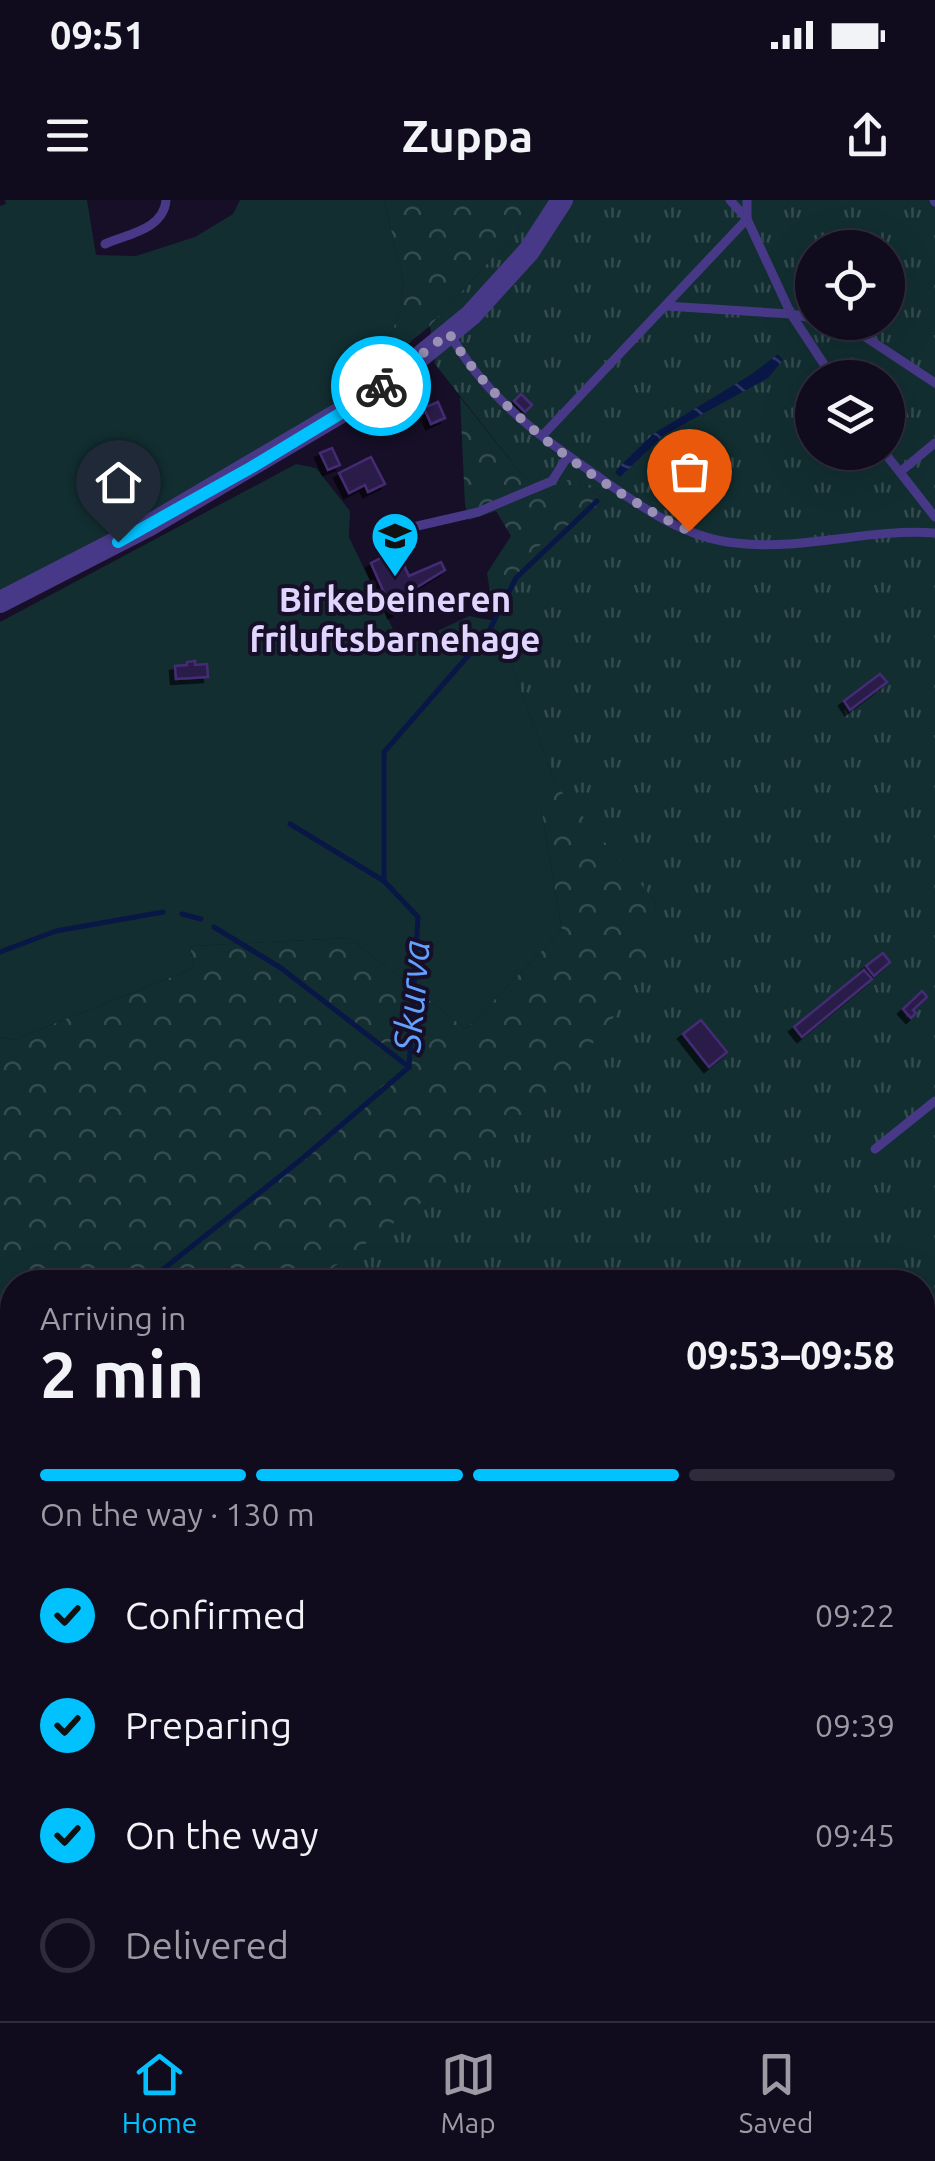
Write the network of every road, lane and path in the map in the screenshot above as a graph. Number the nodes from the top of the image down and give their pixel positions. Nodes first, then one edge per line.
1 (166, 200) edge
2 (562, 200) edge
3 (730, 200) edge
4 (747, 200) edge
5 (747, 219) junction
6 (105, 244) dead end
7 (666, 306) junction
8 (791, 314) junction
9 (795, 315) edge
10 (449, 333) junction
11 (870, 340) edge
12 (821, 360) edge
13 (935, 383) edge
14 (542, 436) junction
15 (935, 442) edge
16 (568, 456) junction
17 (900, 472) joint
18 (935, 517) edge
19 (400, 530) dead end
20 (935, 533) edge
21 (0, 602) edge
22 (935, 1101) edge
23 (875, 1149) dead end

1 - 6 lane
2 - 10 street
3 - 5 lane
4 - 5 lane
5 - 7 lane
5 - 8 lane
7 - 8 lane
7 - 14 lane
8 - 9 lane
8 - 12 lane
10 - 14 lane
10 - 21 street
11 - 13 lane
14 - 16 lane
15 - 17 lane
16 - 19 lane
16 - 20 lane
17 - 18 lane
22 - 23 lane

